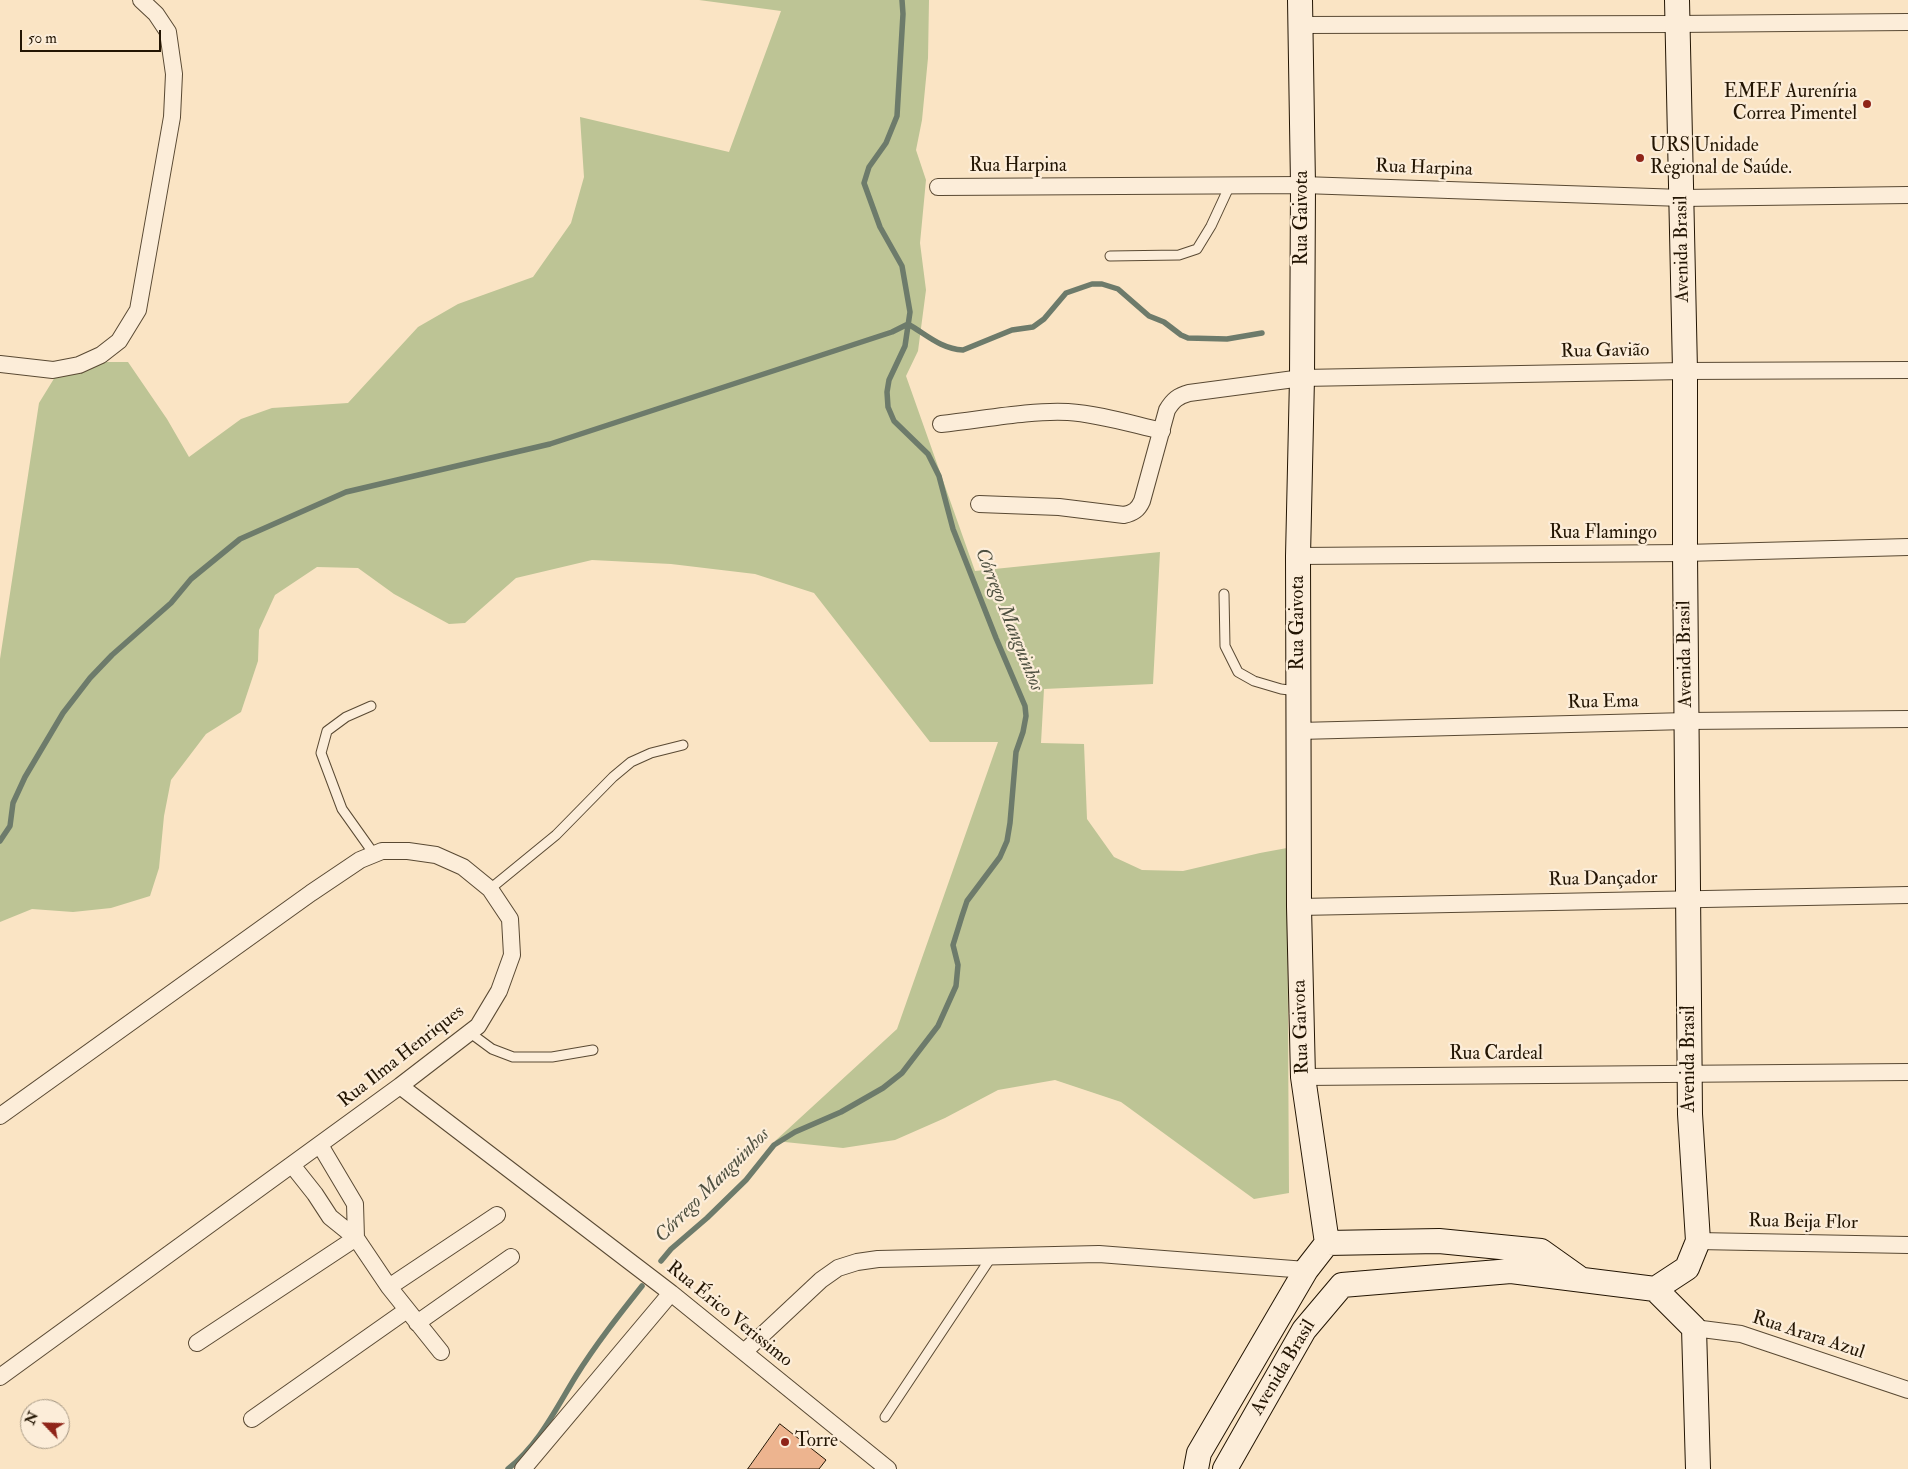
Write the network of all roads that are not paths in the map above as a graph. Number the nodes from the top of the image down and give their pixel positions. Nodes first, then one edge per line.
1 (140, 0) edge
2 (1300, 0) edge
3 (1677, 0) edge
4 (1908, 22) edge
5 (1676, 24) junction
6 (1300, 25) junction
7 (1303, 184) junction
8 (1230, 185) junction
9 (938, 187) dead end
10 (1908, 195) edge
11 (1682, 198) junction
12 (1110, 256) dead end
13 (0, 364) edge
14 (1685, 370) junction
15 (1908, 370) edge
16 (1302, 378) junction
17 (941, 424) dead end
18 (1162, 431) junction
19 (979, 504) dead end
20 (1908, 547) edge
21 (1684, 553) junction
22 (1298, 556) junction
23 (1224, 594) dead end
24 (1299, 691) junction
25 (371, 706) dead end
26 (1908, 719) edge
27 (1687, 721) junction
28 (1300, 731) junction
29 (683, 744) dead end
30 (374, 854) junction
31 (490, 889) junction
32 (1908, 896) edge
33 (1688, 898) junction
34 (1299, 907) junction
35 (469, 1032) junction
36 (593, 1050) dead end
37 (1908, 1072) edge
38 (1690, 1073) junction
39 (1302, 1077) junction
40 (400, 1086) junction
41 (0, 1116) edge
42 (320, 1144) junction
43 (292, 1165) junction
44 (497, 1216) dead end
45 (356, 1238) junction
46 (1698, 1241) junction
47 (1327, 1243) junction
48 (1908, 1245) edge
49 (992, 1256) junction
50 (511, 1257) dead end
51 (1306, 1270) junction
52 (1582, 1280) junction
53 (390, 1287) junction
54 (1655, 1289) junction
55 (667, 1290) junction
56 (407, 1310) junction
57 (417, 1323) junction
58 (1694, 1328) junction
59 (197, 1343) dead end
60 (441, 1352) dead end
61 (744, 1352) junction
62 (0, 1378) edge
63 (1908, 1390) edge
64 (885, 1416) dead end
65 (252, 1419) dead end
66 (522, 1469) edge
67 (888, 1469) edge
68 (1196, 1469) edge
69 (1225, 1469) edge
70 (1698, 1469) edge

1 - 13 street
2 - 6 street, Rua Gaivota
3 - 5 street, Avenida Brasil
4 - 5 street
5 - 6 street
5 - 11 street, Avenida Brasil
6 - 7 street, Rua Gaivota
7 - 8 street, Rua Harpina
7 - 11 street, Rua Harpina
7 - 16 street, Rua Gaivota
8 - 9 street, Rua Harpina
8 - 12 lane
10 - 11 street, Rua Harpina
11 - 14 street, Avenida Brasil
14 - 15 street, Rua Gavião
14 - 16 street, Rua Gavião
14 - 21 street, Avenida Brasil
16 - 18 street, Rua Gavião
16 - 22 street, Rua Gaivota
17 - 18 street
18 - 19 street, Rua Gavião
20 - 21 street, Rua Flamingo
21 - 22 street, Rua Flamingo
21 - 27 street, Avenida Brasil
22 - 24 street, Rua Gaivota
23 - 24 lane
24 - 28 street, Rua Gaivota
25 - 30 lane
26 - 27 street, Rua Ema
27 - 28 street, Rua Ema
27 - 33 street, Avenida Brasil
28 - 34 street, Rua Gaivota
29 - 31 lane
30 - 31 street, Rua Ilma Henriques
30 - 41 street, Rua Ilma Henriques
31 - 35 street, Rua Ilma Henriques
32 - 33 street, Rua Dançador
33 - 34 street, Rua Dançador
33 - 38 street, Avenida Brasil
34 - 39 street, Rua Gaivota
35 - 36 lane
35 - 40 street, Rua Ilma Henriques
37 - 38 street, Rua Cardeal
38 - 39 street, Rua Cardeal
38 - 46 street, Avenida Brasil
39 - 47 street, Rua Gaivota
40 - 42 street, Rua Ilma Henriques
40 - 55 street, Rua Érico Verissimo
42 - 43 street, Rua Ilma Henriques
42 - 45 street
43 - 45 street
43 - 62 street, Rua Ilma Henriques
44 - 53 street
45 - 53 street
45 - 59 street
46 - 48 street, Rua Beija Flor
46 - 54 street, Avenida Brasil
47 - 51 street
47 - 52 street
49 - 51 street
49 - 61 street
49 - 64 lane
50 - 57 street
51 - 68 street
52 - 54 street, Avenida Brasil
52 - 69 street, Avenida Brasil
53 - 56 street
54 - 58 street
55 - 61 street, Rua Érico Verissimo
55 - 66 street
56 - 57 street
56 - 65 street
57 - 60 street
58 - 63 street, Rua Arara Azul
58 - 70 street
61 - 67 street, Rua Érico Verissimo

